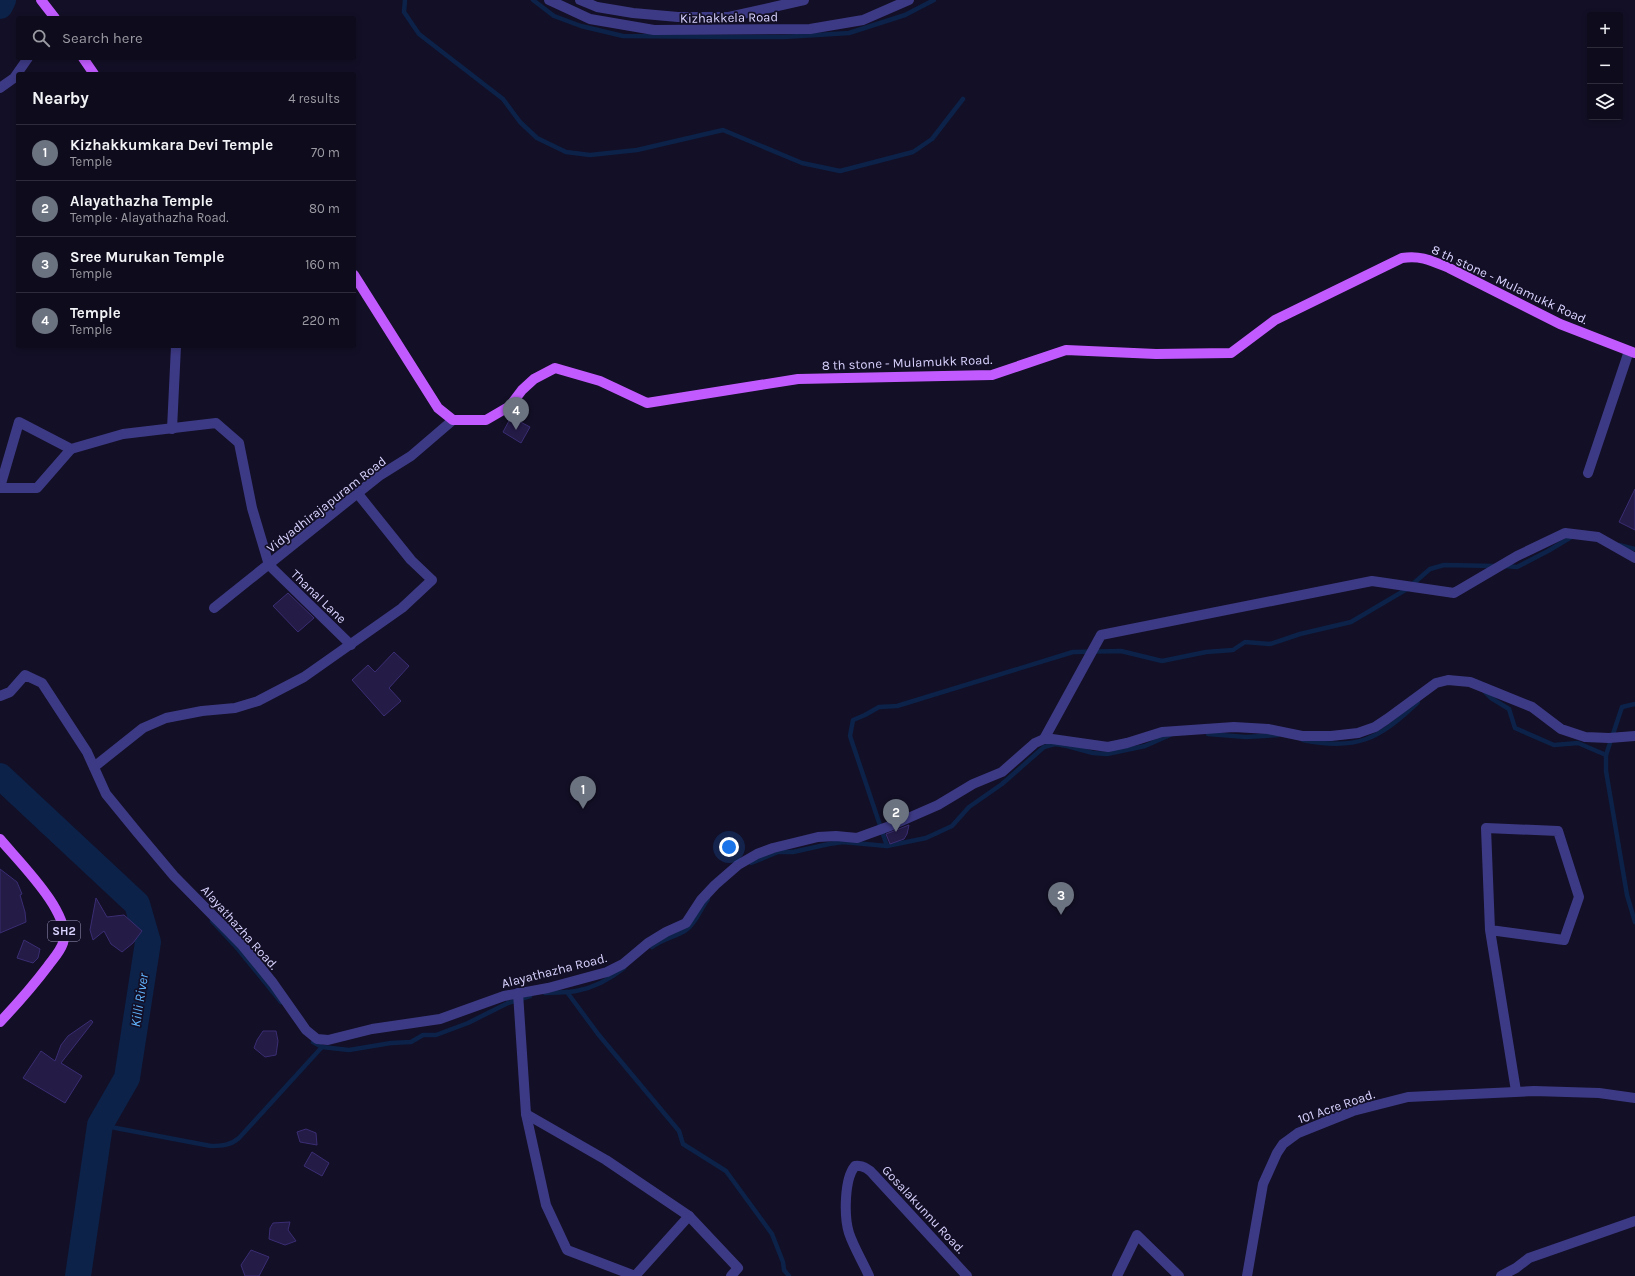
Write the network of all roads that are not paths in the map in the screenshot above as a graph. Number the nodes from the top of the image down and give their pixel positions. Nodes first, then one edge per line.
1 (41, 0) edge
2 (549, 0) edge
3 (580, 0) edge
4 (804, 0) edge
5 (910, 0) edge
6 (52, 16) edge
7 (27, 60) edge
8 (84, 60) edge
9 (18, 72) edge
10 (93, 72) edge
11 (16, 75) edge
12 (0, 88) edge
13 (356, 278) edge
14 (176, 348) edge
15 (1632, 352) edge
16 (453, 420) junction
17 (172, 429) junction
18 (71, 449) junction
19 (1588, 473) dead end
20 (0, 487) edge
21 (358, 494) junction
22 (1635, 558) edge
23 (269, 565) junction
24 (214, 608) dead end
25 (351, 645) junction
26 (0, 696) edge
27 (1635, 736) edge
28 (1044, 739) junction
29 (94, 767) junction
30 (0, 839) edge
31 (1490, 930) junction
32 (518, 993) junction
33 (0, 1022) edge
34 (1516, 1091) junction
35 (1635, 1098) edge
36 (526, 1114) junction
37 (689, 1216) junction
38 (1635, 1221) edge
39 (731, 1276) edge
40 (869, 1276) edge
41 (966, 1276) edge
42 (1117, 1276) edge
43 (1179, 1276) edge
44 (1246, 1276) edge
45 (1501, 1276) edge

1 - 6 main road
2 - 5 street, Kizhakkela Road
3 - 4 street, Kizhakkela Road
7 - 9 street
8 - 10 main road
11 - 12 street
13 - 16 main road
14 - 17 street
15 - 16 main road, 8 th stone - Mulamukk Road.
15 - 19 street
16 - 21 street, Vidyadhirajapuram Road
17 - 18 street
17 - 23 street
18 - 20 street
18 - 20 street
21 - 23 street, Vidyadhirajapuram Road
21 - 25 street
22 - 28 street
23 - 24 street, Vidyadhirajapuram Road
23 - 25 street, Thanal Lane
25 - 29 street
26 - 29 street, Alayathazha Road.
27 - 28 street
28 - 32 street, Alayathazha Road.
29 - 32 street, Alayathazha Road.
30 - 33 main road, SH2
31 - 31 street
31 - 34 street
32 - 36 street
34 - 35 street, 101 Acre Road.
34 - 44 street, 101 Acre Road.
36 - 37 street
36 - 37 street
37 - 39 street
38 - 45 street
40 - 41 street, Gosalakunnu Road.
42 - 43 street

